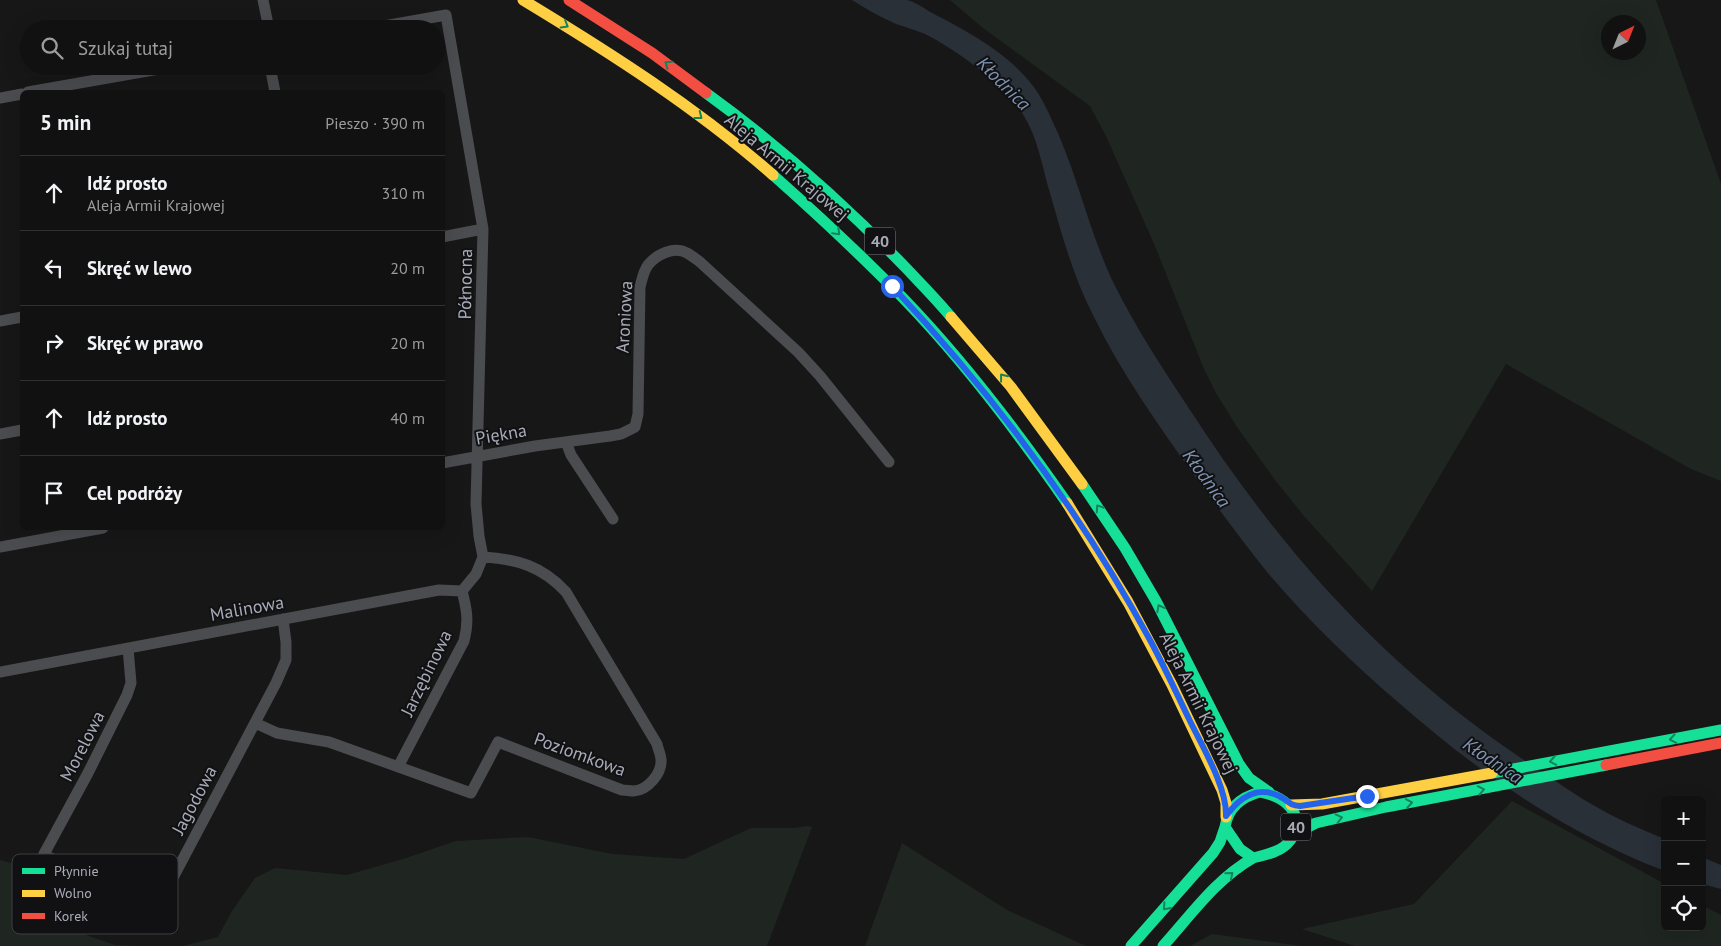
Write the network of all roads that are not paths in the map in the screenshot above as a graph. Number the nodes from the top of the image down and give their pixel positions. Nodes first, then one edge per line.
1 (263, 0) edge
2 (523, 0) edge
3 (569, 0) edge
4 (267, 20) edge
5 (418, 20) edge
6 (125, 75) edge
7 (272, 75) edge
8 (39, 90) edge
9 (275, 90) edge
10 (20, 94) edge
11 (0, 98) edge
12 (483, 229) junction
13 (445, 236) edge
14 (20, 316) edge
15 (0, 321) edge
16 (20, 430) edge
17 (0, 434) edge
18 (566, 442) junction
19 (478, 456) junction
20 (445, 462) edge
21 (889, 462) dead end
22 (613, 519) dead end
23 (92, 530) edge
24 (0, 547) edge
25 (483, 557) junction
26 (462, 590) junction
27 (282, 619) junction
28 (128, 648) junction
29 (0, 672) edge
30 (255, 723) junction
31 (1721, 730) edge
32 (1721, 743) edge
33 (398, 767) junction
34 (1269, 792) junction
35 (1290, 805) junction
36 (1225, 822) junction
37 (1294, 834) junction
38 (44, 854) edge
39 (1253, 858) junction
40 (178, 868) edge
41 (1131, 946) edge
42 (1163, 946) edge

1 - 4 street
2 -> 36 main road, Aleja Armii Krajowej / 40
34 -> 3 main road, Aleja Armii Krajowej / 40
5 - 12 street, Północna
6 - 8 street
7 - 9 street
10 - 11 street
12 - 13 street
12 - 19 street, Północna
14 - 15 street
16 - 17 street
18 - 19 street, Piękna
18 - 21 street, Aroniowa
18 - 22 street
19 - 20 street, Piękna
19 - 25 street, Północna
23 - 24 street
25 - 26 street
25 - 33 street, Poziomkowa
26 - 27 street, Malinowa
26 - 33 street, Jarzębinowa
27 - 28 street, Malinowa
27 - 30 street, Jagodowa
28 - 29 street, Malinowa
28 - 38 street, Morelowa
30 - 33 street, Poziomkowa
30 - 40 street, Jagodowa
31 -> 35 main road, 40
37 -> 32 main road, 40
34 - 35 main road, 40
34 - 36 main road, 40
35 - 37 main road, 40
36 - 39 main road, 40
36 -> 41 main road
37 - 39 main road, 40
42 -> 39 main road

